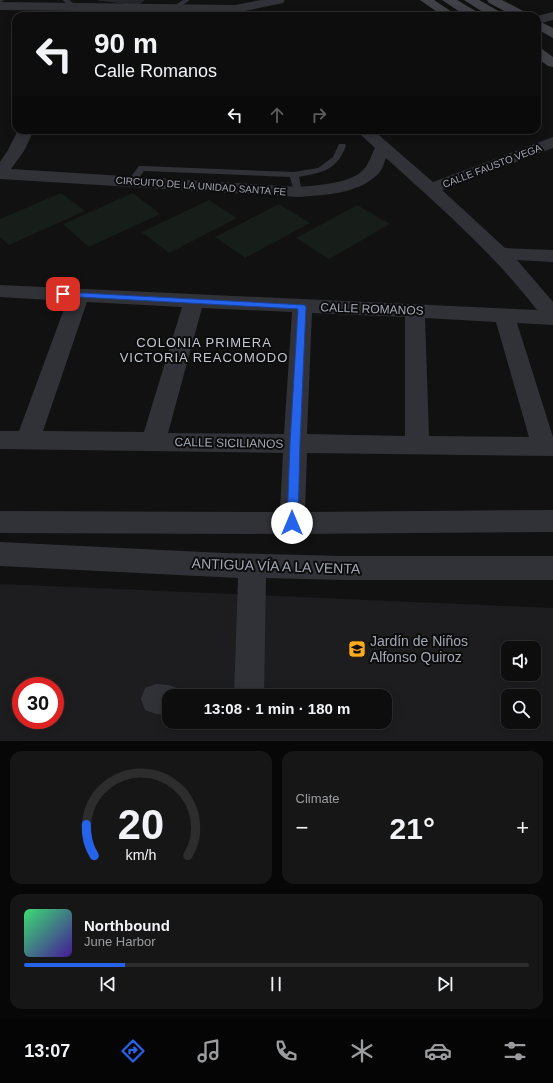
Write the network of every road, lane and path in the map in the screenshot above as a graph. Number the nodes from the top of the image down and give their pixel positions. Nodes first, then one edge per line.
1 (65, 0) edge
2 (187, 0) edge
3 (226, 0) edge
4 (279, 0) edge
5 (426, 0) edge
6 (448, 0) edge
7 (470, 0) edge
8 (493, 0) edge
9 (0, 6) edge
10 (14, 7) junction
11 (108, 8) junction
12 (173, 10) junction
13 (0, 12) edge
14 (77, 12) edge
15 (114, 12) edge
16 (197, 12) edge
17 (237, 12) edge
18 (241, 12) edge
19 (446, 12) edge
20 (468, 12) edge
21 (491, 12) edge
22 (516, 12) edge
23 (553, 16) edge
24 (541, 19) edge
25 (541, 26) edge
26 (553, 34) edge
27 (541, 40) edge
28 (553, 46) edge
29 (541, 54) edge
30 (553, 62) edge
31 (541, 66) edge
32 (553, 71) edge
33 (24, 134) edge
34 (368, 134) edge
35 (553, 142) edge
36 (342, 146) dead end
37 (383, 148) junction
38 (0, 169) edge
39 (0, 174) edge
40 (294, 175) junction
41 (131, 182) junction
42 (430, 188) junction
43 (298, 192) junction
44 (499, 254) junction
45 (553, 256) edge
46 (0, 291) edge
47 (79, 295) junction
48 (194, 301) junction
49 (302, 307) junction
50 (414, 310) junction
51 (504, 315) junction
52 (553, 317) edge
53 (0, 440) edge
54 (28, 440) junction
55 (153, 442) junction
56 (295, 443) junction
57 (417, 444) junction
58 (549, 447) edge
59 (553, 521) edge
60 (0, 522) edge
61 (292, 523) junction
62 (0, 554) edge
63 (252, 566) junction
64 (553, 568) edge
65 (249, 689) edge

1 - 14 lane
2 - 12 lane
3 - 17 street
4 - 18 street
5 - 19 main road
6 - 20 main road
7 - 21 main road
8 - 22 main road
9 - 10 street
10 - 13 street
10 - 14 street
11 - 12 street
11 - 14 street
11 - 15 lane
12 - 16 street
23 - 24 street
25 - 26 main road
27 - 28 main road
29 - 30 main road
31 - 32 main road
33 - 38 street
34 - 37 street
35 - 42 street, CALLE FAUSTO VEGA
36 - 40 lane
37 - 42 street
37 - 43 street, CIRCUITO DE LA UNIDAD SANTA FE
39 - 41 street, CIRCUITO DE LA UNIDAD SANTA FE
40 - 41 lane
40 - 43 lane
41 - 43 street, CIRCUITO DE LA UNIDAD SANTA FE
42 - 44 street
44 - 45 street
44 - 52 street
46 - 47 street, CALLE ROMANOS
47 - 48 street, CALLE ROMANOS
47 - 54 street
48 - 49 street, CALLE ROMANOS
48 - 55 street
49 - 50 street, CALLE ROMANOS
49 - 56 street
50 - 51 street, CALLE ROMANOS
50 - 57 street
51 - 52 street, CALLE ROMANOS
51 - 58 street
53 - 54 street, CALLE SICILIANOS
54 - 55 street, CALLE SICILIANOS
55 - 56 street, CALLE SICILIANOS
56 - 57 street, CALLE SICILIANOS
56 - 61 street
57 - 58 street, CALLE SICILIANOS
59 - 61 street
60 - 61 street
62 - 63 street, ANTIGUA VÍA A LA VENTA
63 - 64 street, ANTIGUA VÍA A LA VENTA
63 - 65 street

